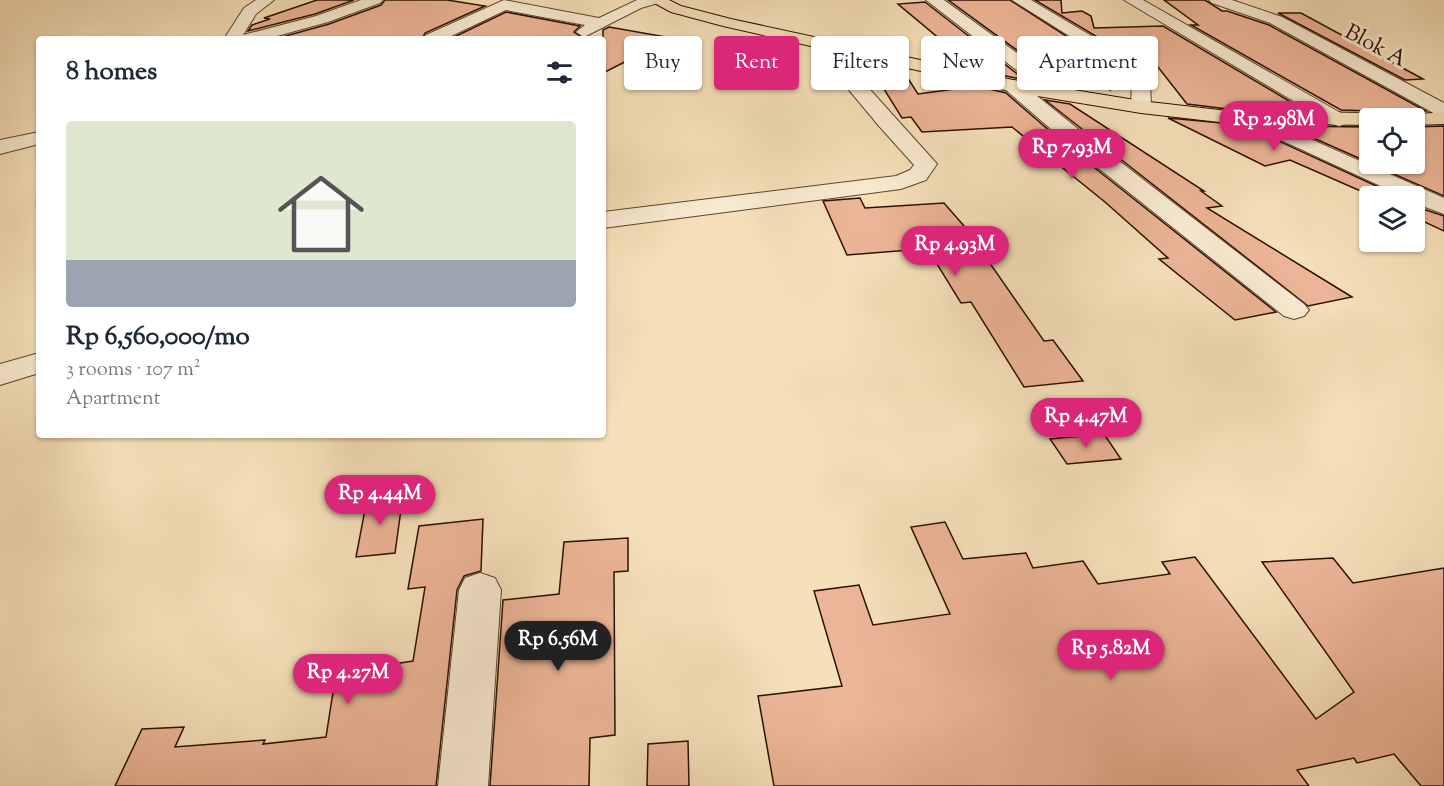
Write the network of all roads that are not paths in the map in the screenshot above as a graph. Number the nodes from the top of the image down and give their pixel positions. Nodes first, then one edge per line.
1 (266, 0) edge
2 (375, 0) edge
3 (655, 0) edge
4 (934, 0) edge
5 (1020, 0) edge
6 (1132, 0) edge
7 (1210, 5) edge
8 (602, 23) junction
9 (234, 36) edge
10 (258, 36) edge
11 (438, 36) edge
12 (577, 36) edge
13 (811, 41) edge
14 (909, 64) edge
15 (1013, 86) junction
16 (859, 90) edge
17 (1046, 91) junction
18 (1141, 106) junction
19 (1444, 111) edge
20 (1250, 118) junction
21 (1425, 118) edge
22 (1444, 118) edge
23 (1359, 119) edge
24 (1338, 120) junction
25 (36, 139) edge
26 (0, 147) edge
27 (1444, 207) edge
28 (606, 220) edge
29 (1294, 310) dead end
30 (36, 364) edge
31 (0, 375) edge
32 (480, 590) dead end
33 (463, 786) edge

1 - 9 street
2 - 10 street
3 - 8 street
3 - 13 main road
4 - 17 street
5 - 18 street
6 - 24 street
7 - 19 street, Blok A
8 - 11 street
8 - 12 street
14 - 15 main road
15 - 17 main road
15 - 29 street
16 - 28 street
17 - 18 main road
18 - 20 main road
20 - 24 main road
20 - 27 street
21 - 22 main road
23 - 24 main road
25 - 26 street
30 - 31 street
32 - 33 street

